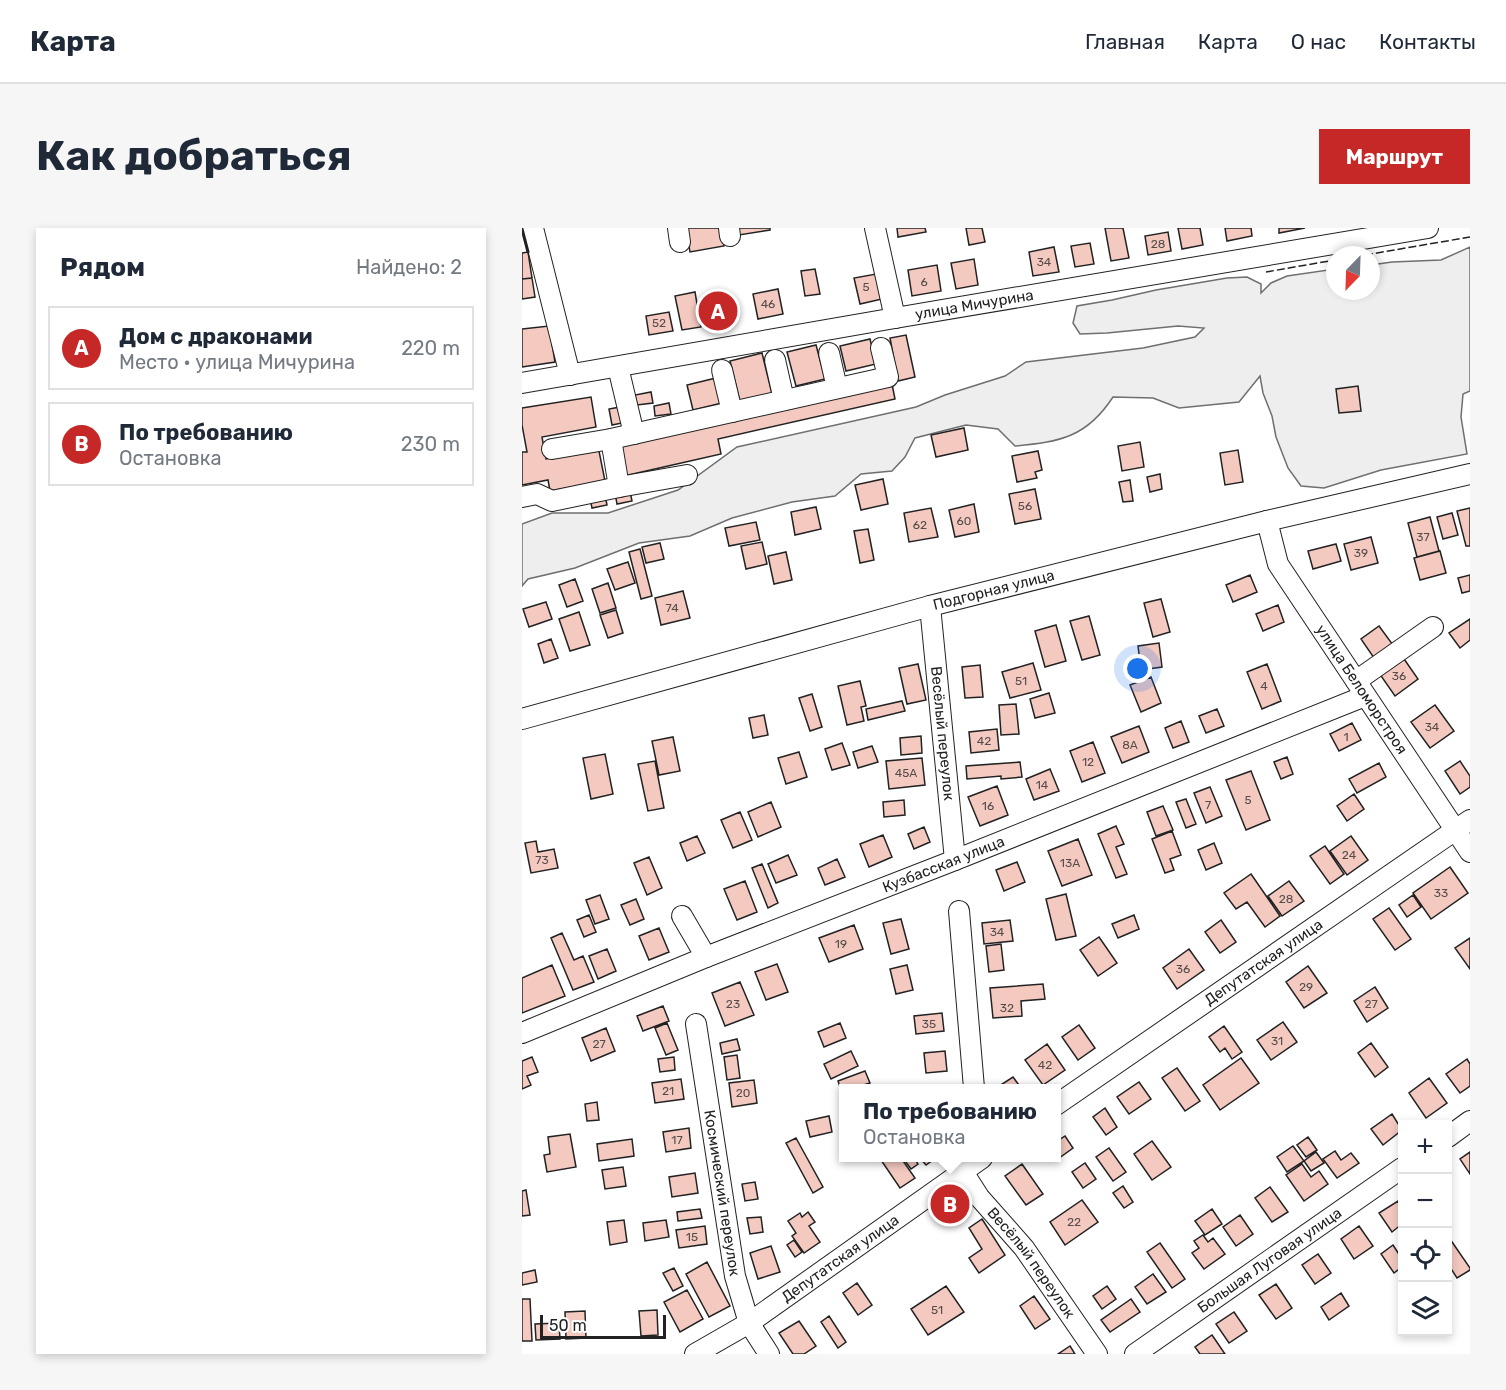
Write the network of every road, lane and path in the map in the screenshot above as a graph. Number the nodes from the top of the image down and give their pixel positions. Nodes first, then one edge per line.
1 (533, 228) edge
2 (875, 228) edge
3 (1428, 228) edge
4 (895, 318) junction
5 (881, 348) dead end
6 (829, 353) dead end
7 (775, 360) dead end
8 (618, 367) junction
9 (722, 370) dead end
10 (570, 375) junction
11 (522, 383) edge
12 (837, 388) junction
13 (784, 400) junction
14 (732, 412) junction
15 (633, 434) junction
16 (611, 439) junction
17 (552, 449) dead end
18 (1470, 474) edge
19 (687, 475) dead end
20 (619, 487) junction
21 (522, 497) edge
22 (1267, 521) junction
23 (930, 606) junction
24 (1433, 627) dead end
25 (1360, 688) junction
26 (522, 719) edge
27 (1462, 826) edge
28 (1470, 852) edge
29 (955, 860) junction
30 (959, 911) dead end
31 (682, 916) dead end
32 (706, 957) junction
33 (696, 1024) dead end
34 (522, 1033) edge
35 (974, 1084) edge
36 (1061, 1102) edge
37 (1470, 1122) edge
38 (1452, 1134) edge
39 (977, 1162) edge
40 (1398, 1171) edge
41 (963, 1172) junction
42 (749, 1323) junction
43 (695, 1354) edge
44 (769, 1354) edge
45 (1097, 1354) edge
46 (1135, 1354) edge

1 - 10 street
2 - 4 street
3 - 4 street, улица Мичурина
4 - 8 street, улица Мичурина
5 - 12 street
6 - 12 street
7 - 13 street
8 - 10 street, улица Мичурина
8 - 15 street
9 - 14 street
10 - 11 street, улица Мичурина
12 - 13 street
13 - 14 street
14 - 15 street
15 - 16 street
16 - 17 street
16 - 20 street
18 - 22 street, Подгорная улица
19 - 20 street
20 - 21 street
22 - 23 street, Подгорная улица
22 - 25 street, улица Беломорстроя
23 - 26 street, Подгорная улица
23 - 29 street, Весёлый переулок
24 - 25 street, Кузбасская улица
25 - 27 street, улица Беломорстроя
25 - 29 street, Кузбасская улица
27 - 28 street, улица Беломорстроя
27 - 36 street, Депутатская улица
29 - 32 street, Кузбасская улица
30 - 35 street
31 - 32 street
32 - 34 street, Кузбасская улица
33 - 42 street, Космический переулок
37 - 38 street
39 - 41 street, Депутатская улица
40 - 46 street, Большая Луговая улица
41 - 42 street, Депутатская улица
41 - 45 street, Весёлый переулок
42 - 43 street, Депутатская улица
42 - 44 street, Космический переулок

